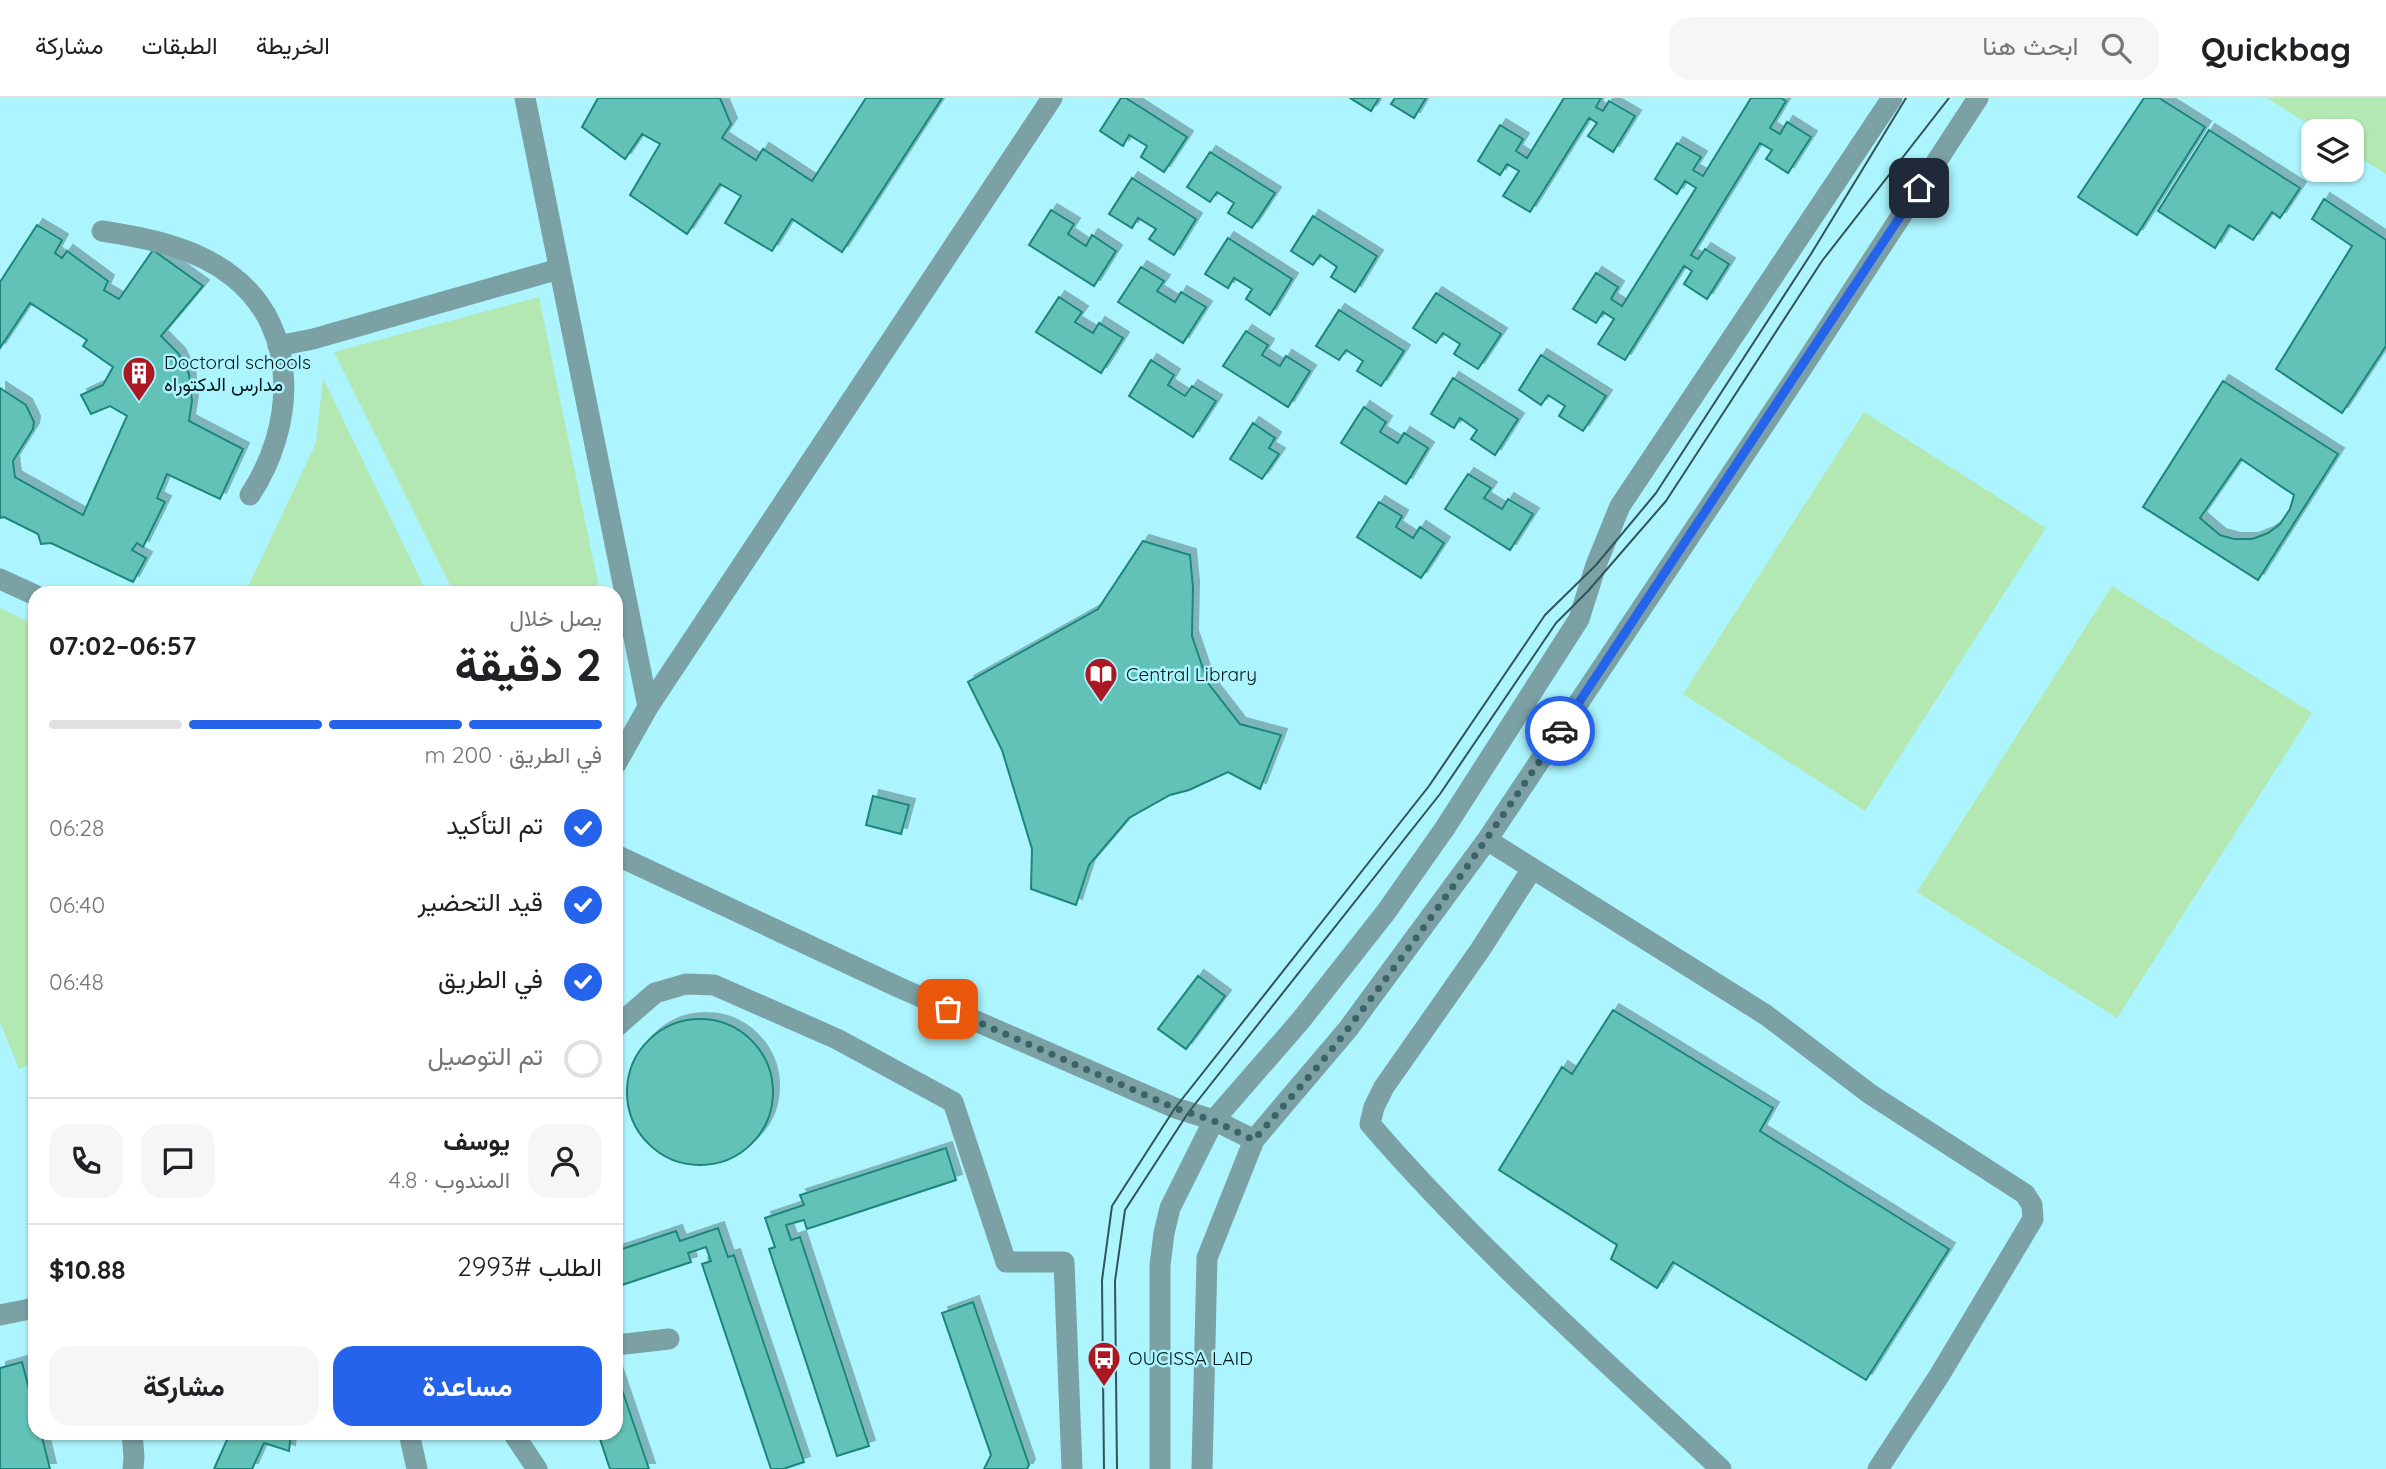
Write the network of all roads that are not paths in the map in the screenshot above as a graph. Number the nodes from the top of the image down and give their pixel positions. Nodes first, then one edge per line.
1 (525, 98) edge
2 (1052, 98) edge
3 (1892, 98) edge
4 (1978, 98) edge
5 (102, 231) dead end
6 (559, 269) junction
7 (278, 346) junction
8 (250, 495) dead end
9 (0, 579) edge
10 (28, 591) edge
11 (648, 707) junction
12 (623, 752) edge
13 (1487, 840) junction
14 (623, 858) edge
15 (1532, 869) junction
16 (623, 1021) edge
17 (1214, 1121) junction
18 (1254, 1140) junction
19 (1201, 1146) junction
20 (1240, 1171) junction
21 (28, 1309) edge
22 (0, 1315) edge
23 (669, 1339) dead end
24 (623, 1344) edge
25 (133, 1440) edge
26 (411, 1440) edge
27 (518, 1440) edge
28 (133, 1469) edge
29 (417, 1469) edge
30 (537, 1469) edge
31 (1072, 1469) edge
32 (1160, 1469) edge
33 (1202, 1469) edge
34 (1721, 1469) edge
35 (1878, 1469) edge

1 - 6 street
2 - 11 street
3 - 17 street
4 - 13 street
5 - 7 street
6 - 7 street
6 - 11 street
7 - 8 street
9 - 10 street
11 - 12 street
13 - 15 street
13 - 18 street
14 - 17 street
15 - 34 street
15 - 35 street
16 - 31 street
17 - 18 street
17 - 19 street
18 - 20 street
19 - 20 street
19 - 32 street
20 - 33 street
21 - 22 street
23 - 24 street
25 - 28 street
26 - 29 street
27 - 30 street

